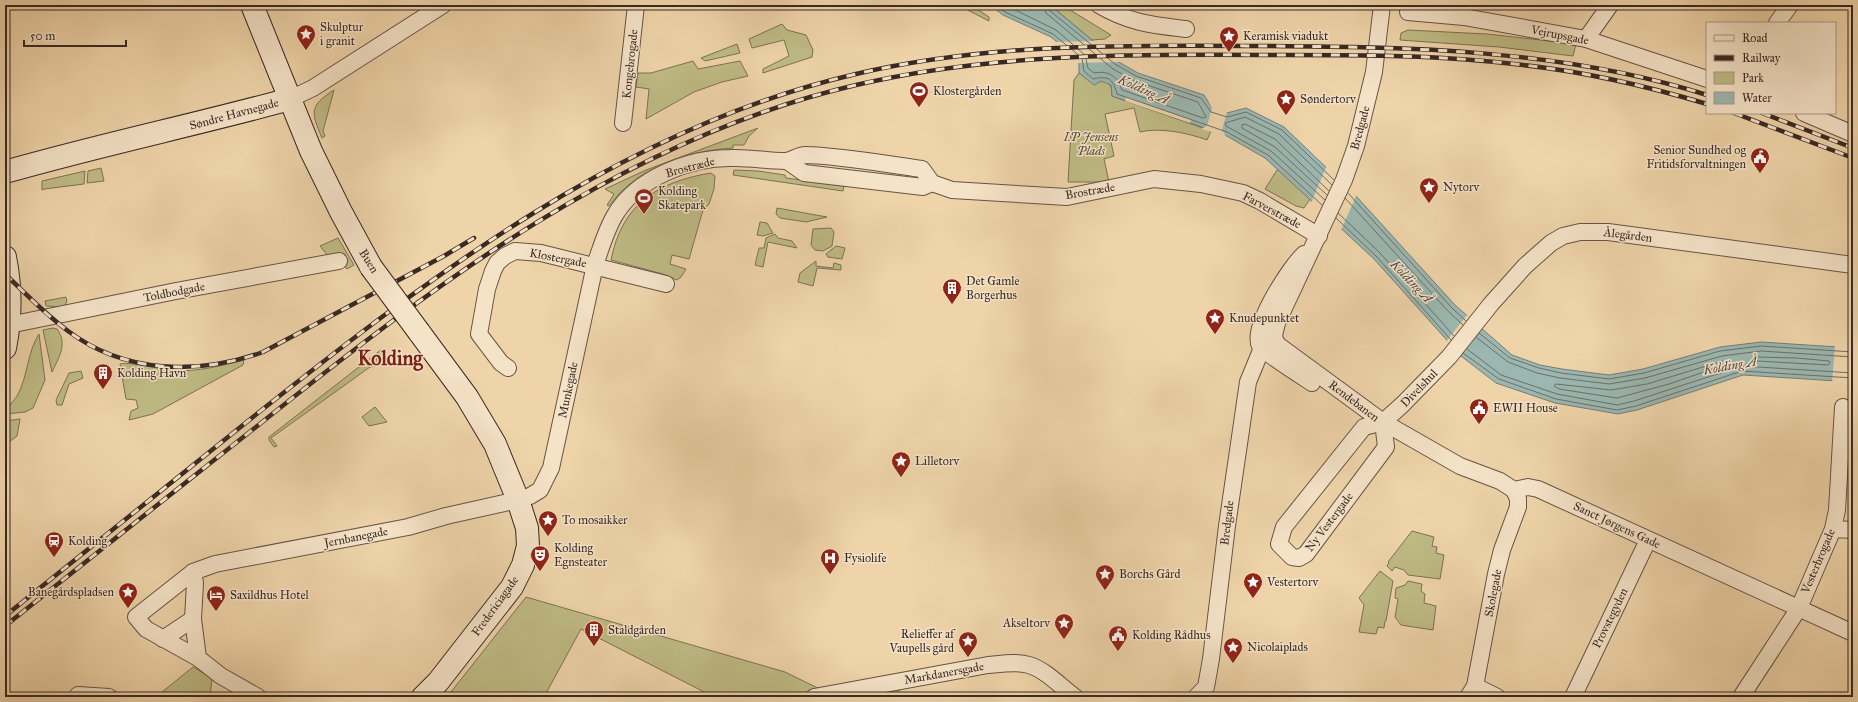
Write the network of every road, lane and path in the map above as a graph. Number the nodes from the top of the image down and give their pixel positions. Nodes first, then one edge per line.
1 (252, 5) edge
2 (443, 5) edge
3 (636, 5) edge
4 (1100, 5) edge
5 (1382, 5) edge
6 (1610, 5) edge
7 (1790, 5) edge
8 (1465, 11) edge
9 (1408, 12) dead end
10 (1778, 22) edge
11 (1186, 29) dead end
12 (1586, 38) junction
13 (1706, 79) edge
14 (290, 99) junction
15 (1806, 114) edge
16 (624, 123) dead end
17 (1853, 134) edge
18 (5, 172) edge
19 (1201, 184) joint
20 (1317, 240) junction
21 (5, 257) edge
22 (338, 261) dead end
23 (595, 265) junction
24 (1853, 265) edge
25 (666, 284) dead end
26 (9, 325) junction
27 (1274, 335) junction
28 (5, 348) edge
29 (1262, 348) junction
30 (1453, 352) joint
31 (508, 368) dead end
32 (1843, 407) dead end
33 (1383, 422) junction
34 (1514, 490) junction
35 (518, 500) junction
36 (1833, 529) junction
37 (1853, 530) edge
38 (1648, 540) junction
39 (193, 572) junction
40 (1798, 608) junction
41 (193, 619) junction
42 (1853, 634) edge
43 (164, 639) junction
44 (198, 658) junction
45 (1471, 692) edge
46 (78, 696) edge
47 (109, 697) edge
48 (258, 697) edge
49 (423, 697) edge
50 (814, 697) edge
51 (1075, 697) edge
52 (1196, 697) edge
53 (1497, 697) edge
54 (1573, 697) edge
55 (1741, 697) edge

1 - 14 main road, Buen
2 - 14 street, Søndre Havnegade
3 - 16 street, Kongebrogade
4 - 11 street
5 - 20 street, Bredgade
6 - 12 street
7 - 10 street
8 - 9 street, Vejrupsgade
8 - 12 street, Vejrupsgade
12 - 13 street, Vejrupsgade
14 - 18 main road, Søndre Havnegade
14 - 35 main road, Buen, bridge
15 - 17 street
19 - 20 street, Farverstræde
19 - 23 street, Brostræde
20 - 27 street, Bredgade
20 - 29 street, Bredgade
21 - 26 main road
22 - 26 street, Toldbodgade
23 - 25 street, Klostergade
23 - 31 street, Klostergade
23 - 35 street, Munkegade
24 - 30 street, Ålegården
26 - 28 main road
27 - 29 street, Bredgade
27 - 33 street, Rendebanen
29 - 33 street, Rendebanen
29 - 52 street, Bredgade
30 - 33 street, Divelshul
32 - 36 street, Vesterbrogade
33 - 33 street, Ny Vestergade
33 - 34 street
34 - 38 street, Sanct Jørgens Gade
34 - 45 street, Skolegade
35 - 39 street, Jernbanegade
35 - 49 main road, Fredericiagade
36 - 37 street
36 - 40 street, Vesterbrogade
38 - 40 street, Sanct Jørgens Gade
38 - 54 street, Provstegyden
39 - 41 street
39 - 43 street
40 - 42 street, Sanct Jørgens Gade
40 - 55 street, Vesterbrogade
41 - 43 street
41 - 44 street
43 - 44 street
44 - 48 street
45 - 53 street
46 - 47 street
50 - 51 street, Markdanersgade

